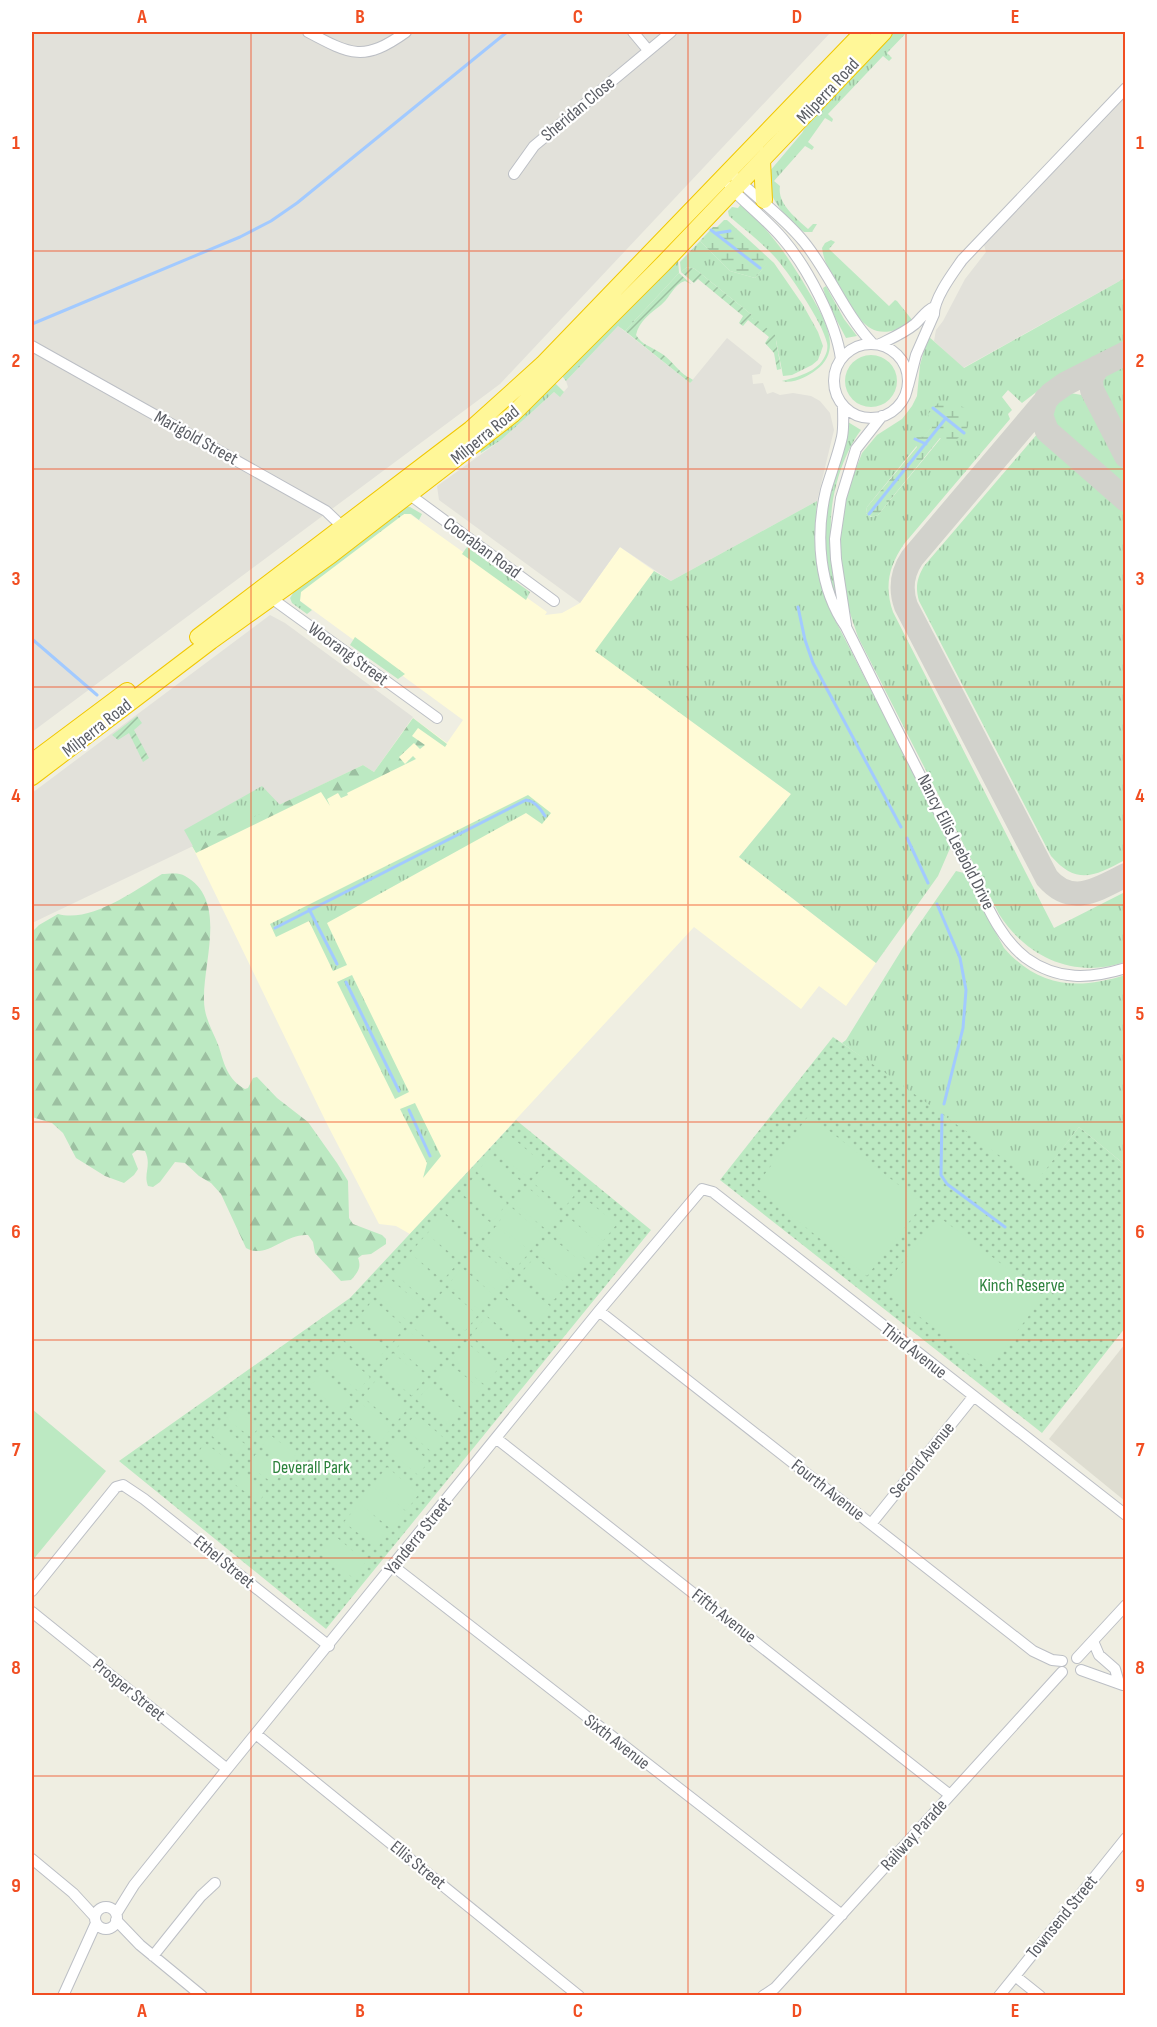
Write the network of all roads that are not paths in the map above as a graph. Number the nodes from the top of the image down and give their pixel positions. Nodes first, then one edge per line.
1 (308, 32) edge
2 (406, 32) edge
3 (633, 32) edge
4 (671, 32) edge
5 (863, 32) edge
6 (884, 32) edge
7 (648, 50) junction
8 (1125, 88) edge
9 (762, 161) junction
10 (514, 174) dead end
11 (731, 181) junction
12 (764, 201) junction
13 (934, 307) junction
14 (876, 344) junction
15 (32, 346) edge
16 (841, 359) junction
17 (908, 386) junction
18 (843, 405) junction
19 (882, 416) junction
20 (410, 495) junction
21 (347, 532) junction
22 (264, 594) junction
23 (554, 601) dead end
24 (846, 627) junction
25 (437, 718) dead end
26 (32, 762) edge
27 (32, 777) edge
28 (1125, 968) edge
29 (703, 1188) joint
30 (599, 1311) junction
31 (973, 1397) junction
32 (497, 1439) junction
33 (1125, 1515) edge
34 (871, 1524) junction
35 (393, 1566) junction
36 (32, 1591) edge
37 (1125, 1605) edge
38 (32, 1612) edge
39 (1093, 1641) junction
40 (329, 1646) junction
41 (1077, 1658) junction
42 (1062, 1667) junction
43 (1081, 1670) junction
44 (1122, 1685) edge
45 (257, 1735) junction
46 (227, 1769) junction
47 (950, 1795) junction
48 (1125, 1838) edge
49 (32, 1859) edge
50 (215, 1883) dead end
51 (842, 1916) junction
52 (106, 1918) junction
53 (153, 1956) junction
54 (1015, 1976) junction
55 (63, 1995) edge
56 (202, 1995) edge
57 (579, 1995) edge
58 (763, 1995) edge
59 (999, 1995) edge
60 (1040, 1995) edge

1 - 2 street
3 - 7 street
4 - 7 street, Sheridan Close
5 - 11 highway, Milperra Road
6 - 9 highway, Milperra Road
7 - 10 street, Sheridan Close
8 - 13 street
9 - 11 highway, Milperra Road
9 - 12 highway
11 - 12 street
11 - 16 street
11 - 20 highway, Milperra Road
11 - 21 highway, Milperra Road
12 - 14 street
13 - 14 street
13 - 17 street
14 - 16 street
14 - 17 street
15 - 21 street, Marigold Street
16 - 18 street
17 - 19 street
18 - 19 street
18 - 24 street, Nancy Ellis Leebold Drive
19 - 24 street, Nancy Ellis Leebold Drive
20 - 21 highway, Milperra Road
20 - 23 street, Cooraban Road
21 - 22 highway, Milperra Road
22 - 25 street, Woorang Street
22 - 26 highway, Milperra Road
22 - 27 highway, Milperra Road
24 - 28 street, Nancy Ellis Leebold Drive
29 - 30 street, Yanderra Street
29 - 31 street, Third Avenue
30 - 32 street, Yanderra Street
30 - 34 street, Fourth Avenue
31 - 33 street, Third Avenue
31 - 34 street, Second Avenue
32 - 35 street, Yanderra Street
32 - 47 street, Fifth Avenue
34 - 42 street, Fourth Avenue
35 - 40 street, Yanderra Street
35 - 51 street, Sixth Avenue
36 - 40 street, Ethel Street
37 - 39 street
38 - 46 street, Prosper Street
39 - 41 street
39 - 44 street
40 - 45 street, Yanderra Street
41 - 42 street
41 - 43 street
42 - 43 street
42 - 47 street, Railway Parade
43 - 44 street
45 - 46 street, Yanderra Street
45 - 57 street, Ellis Street
46 - 52 street, Yanderra Street
47 - 51 street, Railway Parade
48 - 54 street, Townsend Street
49 - 52 street
50 - 53 street
51 - 58 street, Railway Parade
52 - 53 street
52 - 55 street, Yanderra Street
53 - 56 street
54 - 59 street, Townsend Street
54 - 60 street

